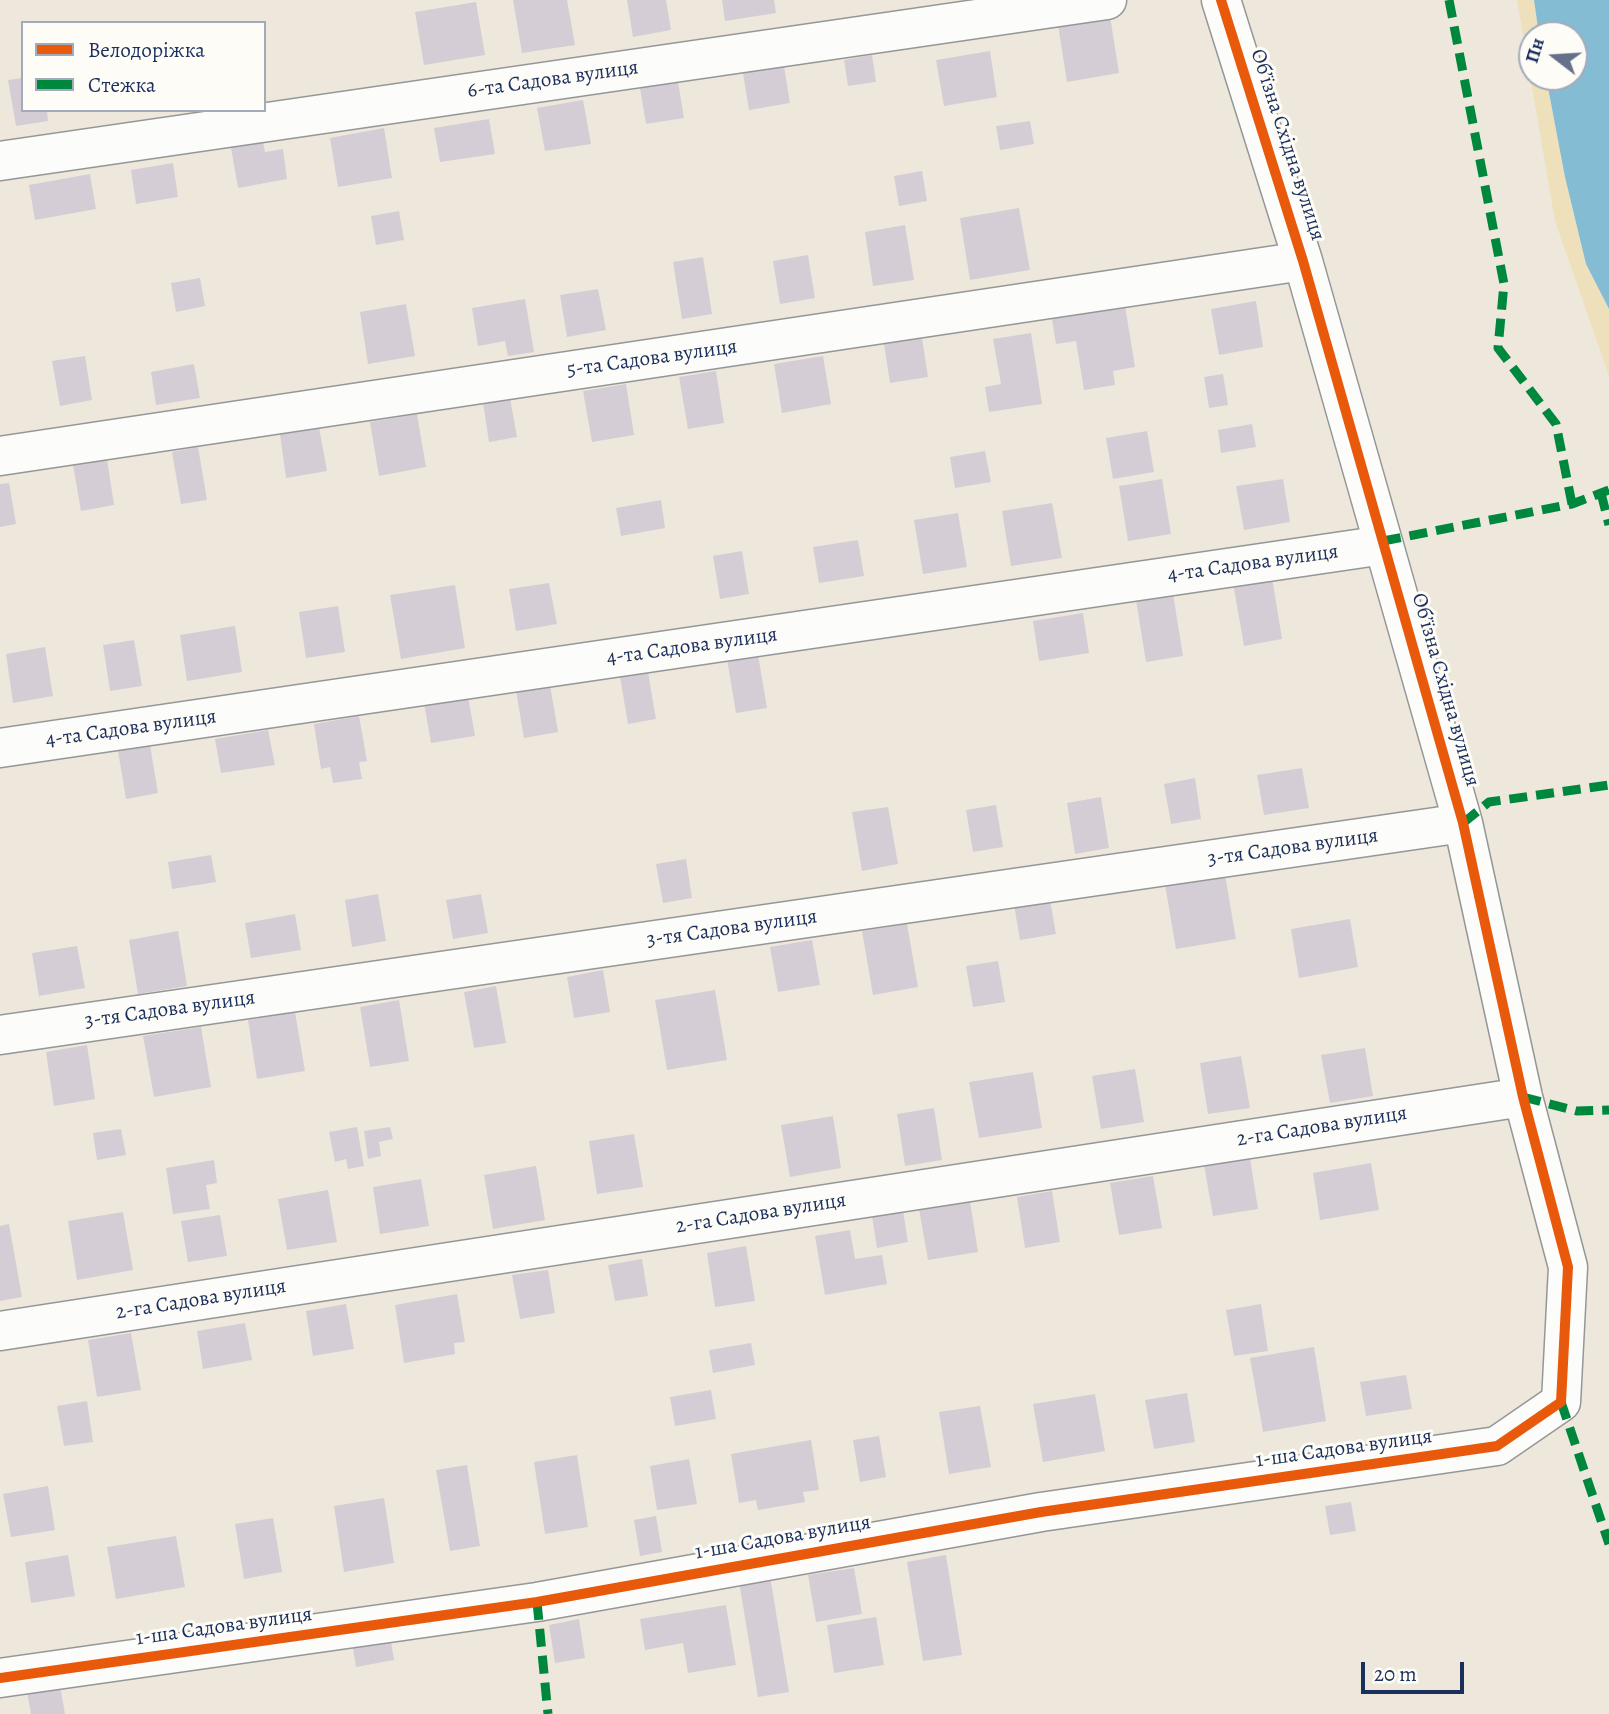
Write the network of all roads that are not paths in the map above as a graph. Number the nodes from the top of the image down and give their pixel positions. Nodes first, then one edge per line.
1 (1107, 0) edge
2 (1221, 0) edge
3 (0, 161) edge
4 (1303, 261) junction
5 (0, 456) edge
6 (1384, 545) junction
7 (0, 748) edge
8 (1463, 823) junction
9 (0, 1035) edge
10 (1523, 1097) junction
11 (0, 1331) edge
12 (1561, 1402) joint
13 (0, 1678) edge

1 - 3 street, 6-та Садова вулиця
2 - 4 street, Обʼїзна Східна вулиця
4 - 5 street, 5-та Садова вулиця
4 - 6 street, Обʼїзна Східна вулиця
6 - 7 street, 4-та Садова вулиця
6 - 8 street, Обʼїзна Східна вулиця
8 - 9 street, 3-тя Садова вулиця
8 - 10 street, Обʼїзна Східна вулиця
10 - 11 street, 2-га Садова вулиця
10 - 12 street, Обʼїзна Східна вулиця
12 - 13 street, 1-ша Садова вулиця

